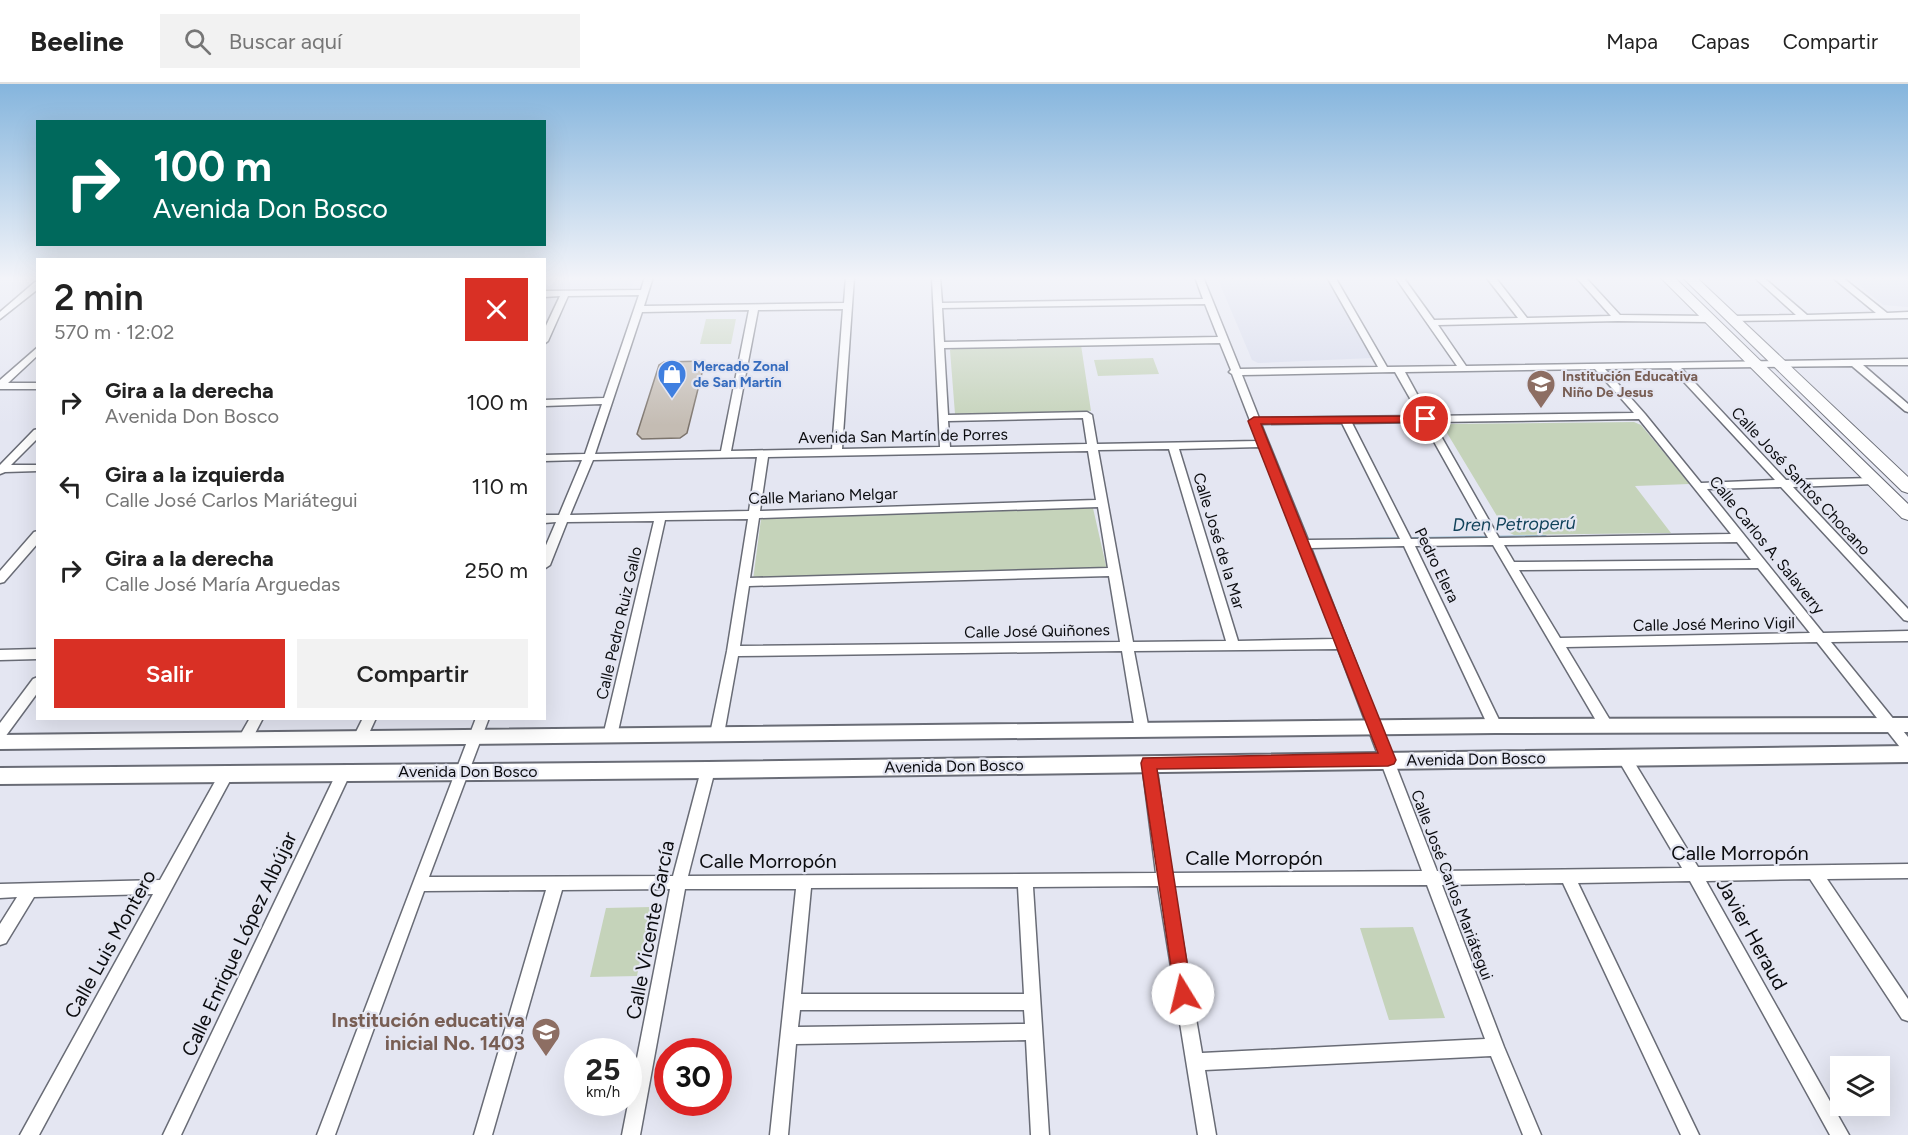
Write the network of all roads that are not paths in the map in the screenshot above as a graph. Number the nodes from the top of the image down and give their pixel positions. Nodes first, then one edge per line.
1 (632, 326) edge
2 (750, 326) edge
3 (846, 326) edge
4 (939, 326) edge
5 (1217, 326) edge
6 (1359, 326) edge
7 (1433, 326) edge
8 (1715, 326) edge
9 (1739, 326) edge
10 (1222, 340) junction
11 (940, 345) junction
12 (36, 352) edge
13 (1908, 362) edge
14 (1855, 363) junction
15 (1755, 364) junction
16 (1778, 364) junction
17 (1673, 365) junction
18 (1597, 366) junction
19 (1462, 368) junction
20 (1384, 369) junction
21 (1398, 369) junction
22 (1234, 372) junction
23 (0, 385) edge
24 (36, 386) edge
25 (608, 401) junction
26 (546, 403) edge
27 (1908, 409) edge
28 (1642, 416) junction
29 (944, 418) junction
30 (1426, 419) junction
31 (1346, 420) junction
32 (1254, 421) junction
33 (36, 434) edge
34 (1263, 444) junction
35 (1173, 446) junction
36 (1092, 448) junction
37 (945, 450) junction
38 (837, 453) junction
39 (763, 454) junction
40 (725, 455) junction
41 (589, 457) junction
42 (546, 458) edge
43 (36, 468) edge
44 (1, 469) edge
45 (1874, 481) junction
46 (1906, 482) edge
47 (1785, 485) junction
48 (1698, 486) junction
49 (1102, 503) junction
50 (1908, 514) edge
51 (753, 516) junction
52 (660, 517) junction
53 (546, 519) edge
54 (563, 519) junction
55 (36, 537) edge
56 (1739, 538) junction
57 (1496, 542) junction
58 (1408, 543) junction
59 (1303, 544) junction
60 (546, 560) edge
61 (1761, 564) junction
62 (1511, 566) junction
63 (1114, 572) junction
64 (0, 579) edge
65 (743, 582) junction
66 (1908, 617) edge
67 (1908, 636) edge
68 (1822, 638) junction
69 (1557, 642) junction
70 (1342, 644) junction
71 (1233, 645) junction
72 (1127, 646) junction
73 (733, 651) junction
74 (36, 654) edge
75 (0, 655) edge
76 (36, 685) edge
77 (256, 720) edge
78 (369, 720) edge
79 (482, 720) edge
80 (1606, 725) junction
81 (1495, 726) junction
82 (1900, 726) edge
83 (1375, 728) junction
84 (1143, 730) junction
85 (0, 733) edge
86 (717, 734) junction
87 (610, 735) junction
88 (476, 737) junction
89 (360, 738) junction
90 (245, 740) junction
91 (0, 742) edge
92 (1908, 747) edge
93 (1908, 754) edge
94 (1623, 756) junction
95 (1388, 760) junction
96 (1149, 763) junction
97 (708, 770) junction
98 (461, 771) junction
99 (344, 772) junction
100 (227, 773) junction
101 (0, 776) edge
102 (1908, 871) edge
103 (1814, 873) junction
104 (1694, 874) junction
105 (1567, 876) junction
106 (1431, 878) junction
107 (1024, 880) junction
108 (1164, 880) junction
109 (679, 882) junction
110 (804, 882) junction
111 (556, 883) junction
112 (421, 884) junction
113 (165, 887) junction
114 (0, 891) edge
115 (28, 891) junction
116 (0, 938) edge
117 (792, 1002) junction
118 (1032, 1002) junction
119 (1908, 1013) edge
120 (1034, 1032) junction
121 (789, 1036) junction
122 (1496, 1047) junction
123 (1194, 1062) junction
124 (29, 1135) edge
125 (172, 1135) edge
126 (326, 1135) edge
127 (483, 1135) edge
128 (631, 1135) edge
129 (779, 1135) edge
130 (1040, 1135) edge
131 (1207, 1135) edge
132 (1533, 1135) edge
133 (1690, 1135) edge
134 (1840, 1135) edge

1 - 25 street
2 - 40 street
3 - 38 street
4 - 11 street
5 - 10 street, Calle José Carlos Mariátegui
6 - 20 street
7 - 19 street
8 - 15 main road
9 - 16 main road
10 - 11 street
10 - 22 street, Calle José Carlos Mariátegui
11 - 29 street
12 - 23 street
13 - 14 street
14 - 16 street
14 - 27 street
15 - 16 street
15 - 17 street
15 - 45 main road
16 - 46 main road
17 - 18 street
17 - 47 street, Calle José Santos Chocano
18 - 19 street
18 - 28 street, Calle Carlos A. Salaverry
19 - 21 street
20 - 21 street
20 - 22 street
21 - 30 street
22 - 32 street, Calle José Carlos Mariátegui
23 - 24 street
25 - 26 street
25 - 41 street
28 - 30 street
28 - 48 street, Calle Carlos A. Salaverry
29 - 36 street
29 - 37 street
30 - 31 street
30 - 57 street
31 - 32 street
31 - 58 street, Pedro Elera
32 - 34 street, Calle José Carlos Mariátegui
33 - 44 street
34 - 35 street, Avenida San Martín de Porres
34 - 59 street, Calle José Carlos Mariátegui
35 - 36 street, Avenida San Martín de Porres
35 - 71 street, Calle José de la Mar
36 - 37 street, Avenida San Martín de Porres
36 - 49 street
37 - 38 street, Avenida San Martín de Porres
38 - 39 street, Avenida San Martín de Porres
39 - 40 street, Avenida San Martín de Porres
39 - 51 street
40 - 41 street, Avenida San Martín de Porres
41 - 42 street, Avenida San Martín de Porres
41 - 54 street
43 - 44 street
45 - 47 street
45 - 50 main road
47 - 48 street
47 - 66 street, Calle José Santos Chocano
48 - 56 street, Calle Carlos A. Salaverry
49 - 51 street, Calle Mariano Melgar
49 - 63 street
51 - 52 street, Calle Mariano Melgar
51 - 65 street
52 - 54 street, Calle Mariano Melgar
52 - 87 street, Calle Pedro Ruiz Gallo
53 - 54 street, Calle Mariano Melgar
54 - 60 street
55 - 64 street
56 - 57 street
56 - 61 street, Calle Carlos A. Salaverry
57 - 58 street
57 - 62 street
58 - 59 street
58 - 81 street, Pedro Elera
59 - 70 street, Calle José Carlos Mariátegui
61 - 62 street
61 - 68 street, Calle Carlos A. Salaverry
62 - 69 street
63 - 65 street
63 - 72 street
65 - 73 street
67 - 68 street, Calle José Merino Vigil
68 - 69 street, Calle José Merino Vigil
68 - 82 street, Calle Carlos A. Salaverry
69 - 80 street
70 - 71 street, Calle José Quiñones
70 - 83 street, Calle José Carlos Mariátegui
71 - 72 street, Calle José Quiñones
72 - 73 street, Calle José Quiñones
72 - 84 street
73 - 86 street
74 - 75 street
76 - 85 street
77 - 90 street
78 - 89 street
79 - 88 street
80 - 81 street, Avenida Don Bosco
80 - 82 street, Avenida Don Bosco
81 - 83 street, Avenida Don Bosco
82 - 92 street, Calle Carlos A. Salaverry
83 - 84 street, Avenida Don Bosco
83 - 95 street, Calle José Carlos Mariátegui
84 - 86 street, Avenida Don Bosco
86 - 87 street, Avenida Don Bosco
87 - 88 street, Avenida Don Bosco
88 - 89 street, Avenida Don Bosco
88 - 98 street
89 - 90 street, Avenida Don Bosco
90 - 91 street, Avenida Don Bosco
93 - 94 street, Avenida Don Bosco
94 - 95 street, Avenida Don Bosco
94 - 104 street, Javier Heraud
95 - 96 street, Avenida Don Bosco
95 - 106 street, Calle José Carlos Mariátegui
96 - 97 street, Avenida Don Bosco
96 - 108 street
97 - 98 street, Avenida Don Bosco
97 - 109 street, Calle Vicente García
98 - 99 street, Avenida Don Bosco
98 - 112 street
99 - 100 street, Avenida Don Bosco
99 - 125 street, Calle Enrique López Albújar
100 - 101 street, Avenida Don Bosco
100 - 113 street, Calle Luis Montero
102 - 103 street, Calle Morropón
103 - 104 street, Calle Morropón
103 - 119 street
104 - 105 street, Calle Morropón
104 - 134 street, Javier Heraud
105 - 106 street, Calle Morropón
105 - 133 street
106 - 108 street, Calle Morropón
106 - 122 street, Calle José Carlos Mariátegui
107 - 108 street, Calle Morropón
107 - 110 street, Calle Morropón
107 - 118 street
108 - 123 street
109 - 110 street, Calle Morropón
109 - 111 street, Calle Morropón
109 - 128 street, Calle Vicente García
110 - 117 street
111 - 112 street, Calle Morropón
111 - 127 street
112 - 126 street
113 - 115 street
113 - 124 street, Calle Luis Montero
114 - 115 street
115 - 116 street
117 - 118 street
117 - 121 street
118 - 120 street
120 - 121 street
120 - 130 street
121 - 129 street
122 - 123 street
122 - 132 street, Calle José Carlos Mariátegui
123 - 131 street

